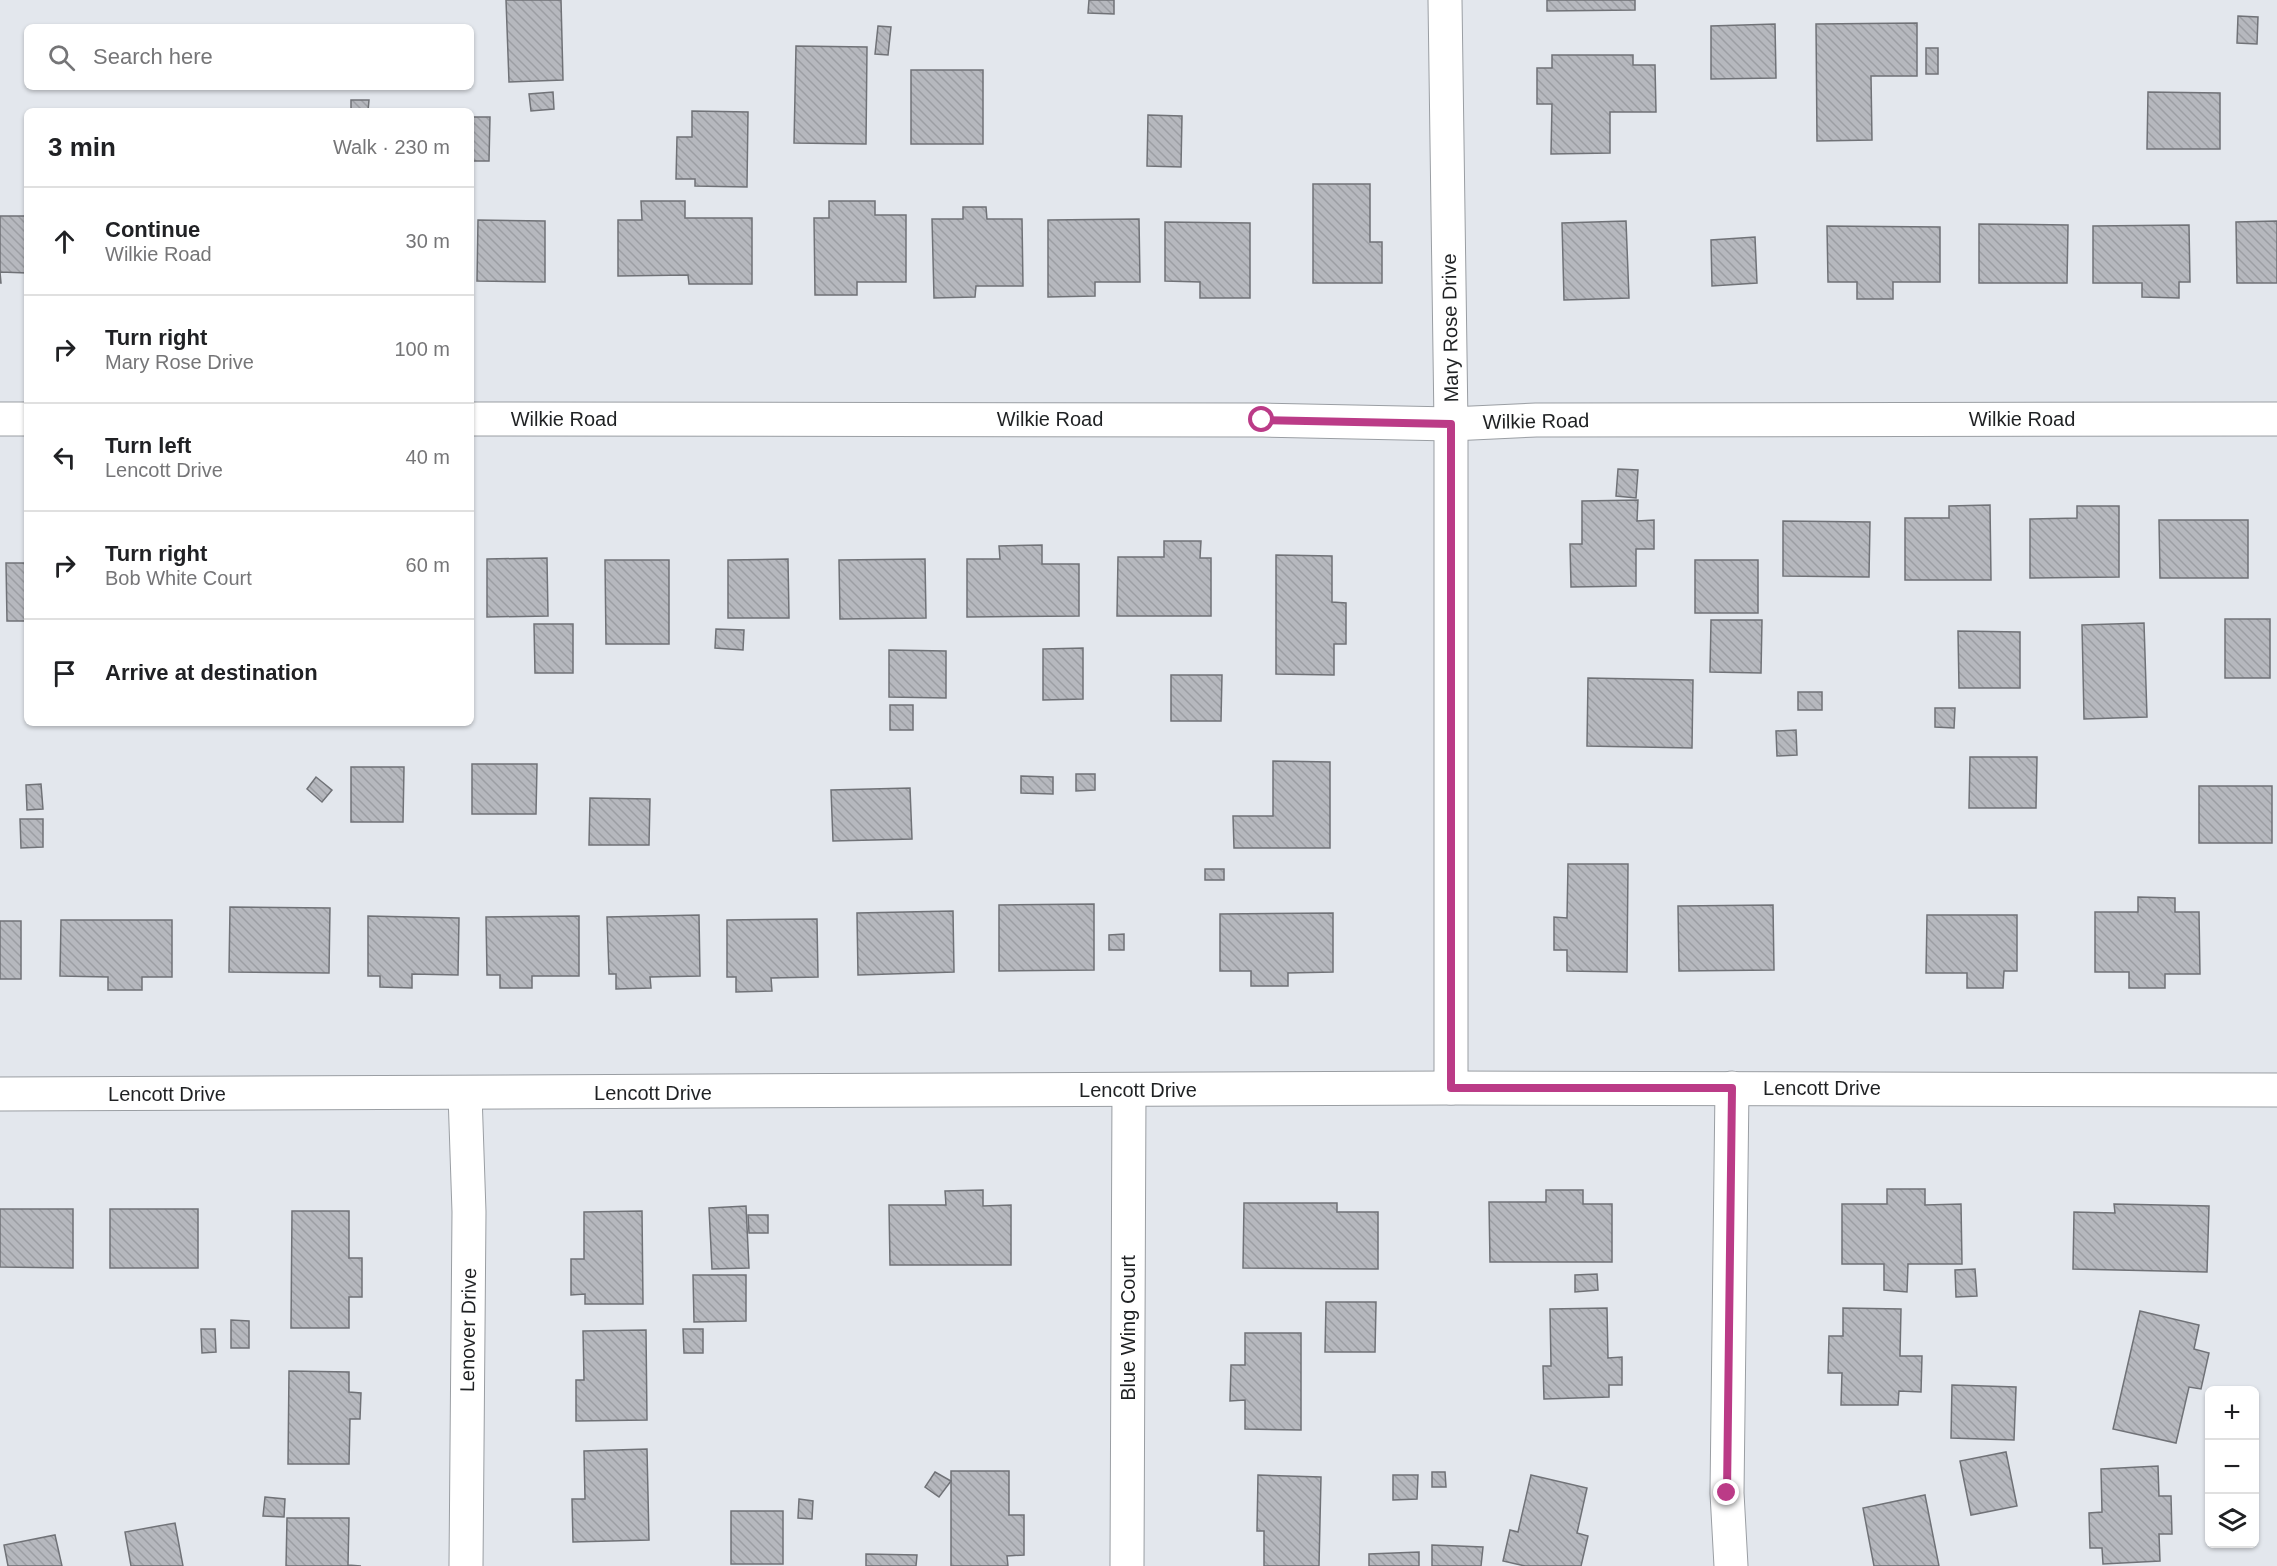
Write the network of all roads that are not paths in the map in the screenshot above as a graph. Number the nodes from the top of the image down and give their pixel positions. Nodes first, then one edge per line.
1 (1445, 0) edge
2 (0, 418) edge
3 (24, 419) edge
4 (474, 419) edge
5 (2277, 419) edge
6 (1451, 424) junction
7 (1451, 1088) junction
8 (1732, 1088) junction
9 (1129, 1090) junction
10 (2277, 1090) edge
11 (0, 1094) edge
12 (465, 1094) junction
13 (465, 1566) edge
14 (1127, 1566) edge
15 (1731, 1566) edge

1 - 6 street, Mary Rose Drive
2 - 3 street
4 - 6 street, Wilkie Road
5 - 6 street, Wilkie Road
6 - 7 street, Mary Rose Drive
7 - 8 street, Lencott Drive
7 - 9 street, Lencott Drive
8 - 10 street, Lencott Drive
8 - 15 street
9 - 12 street, Lencott Drive
9 - 14 street, Blue Wing Court
11 - 12 street, Lencott Drive
12 - 13 street, Lenover Drive

